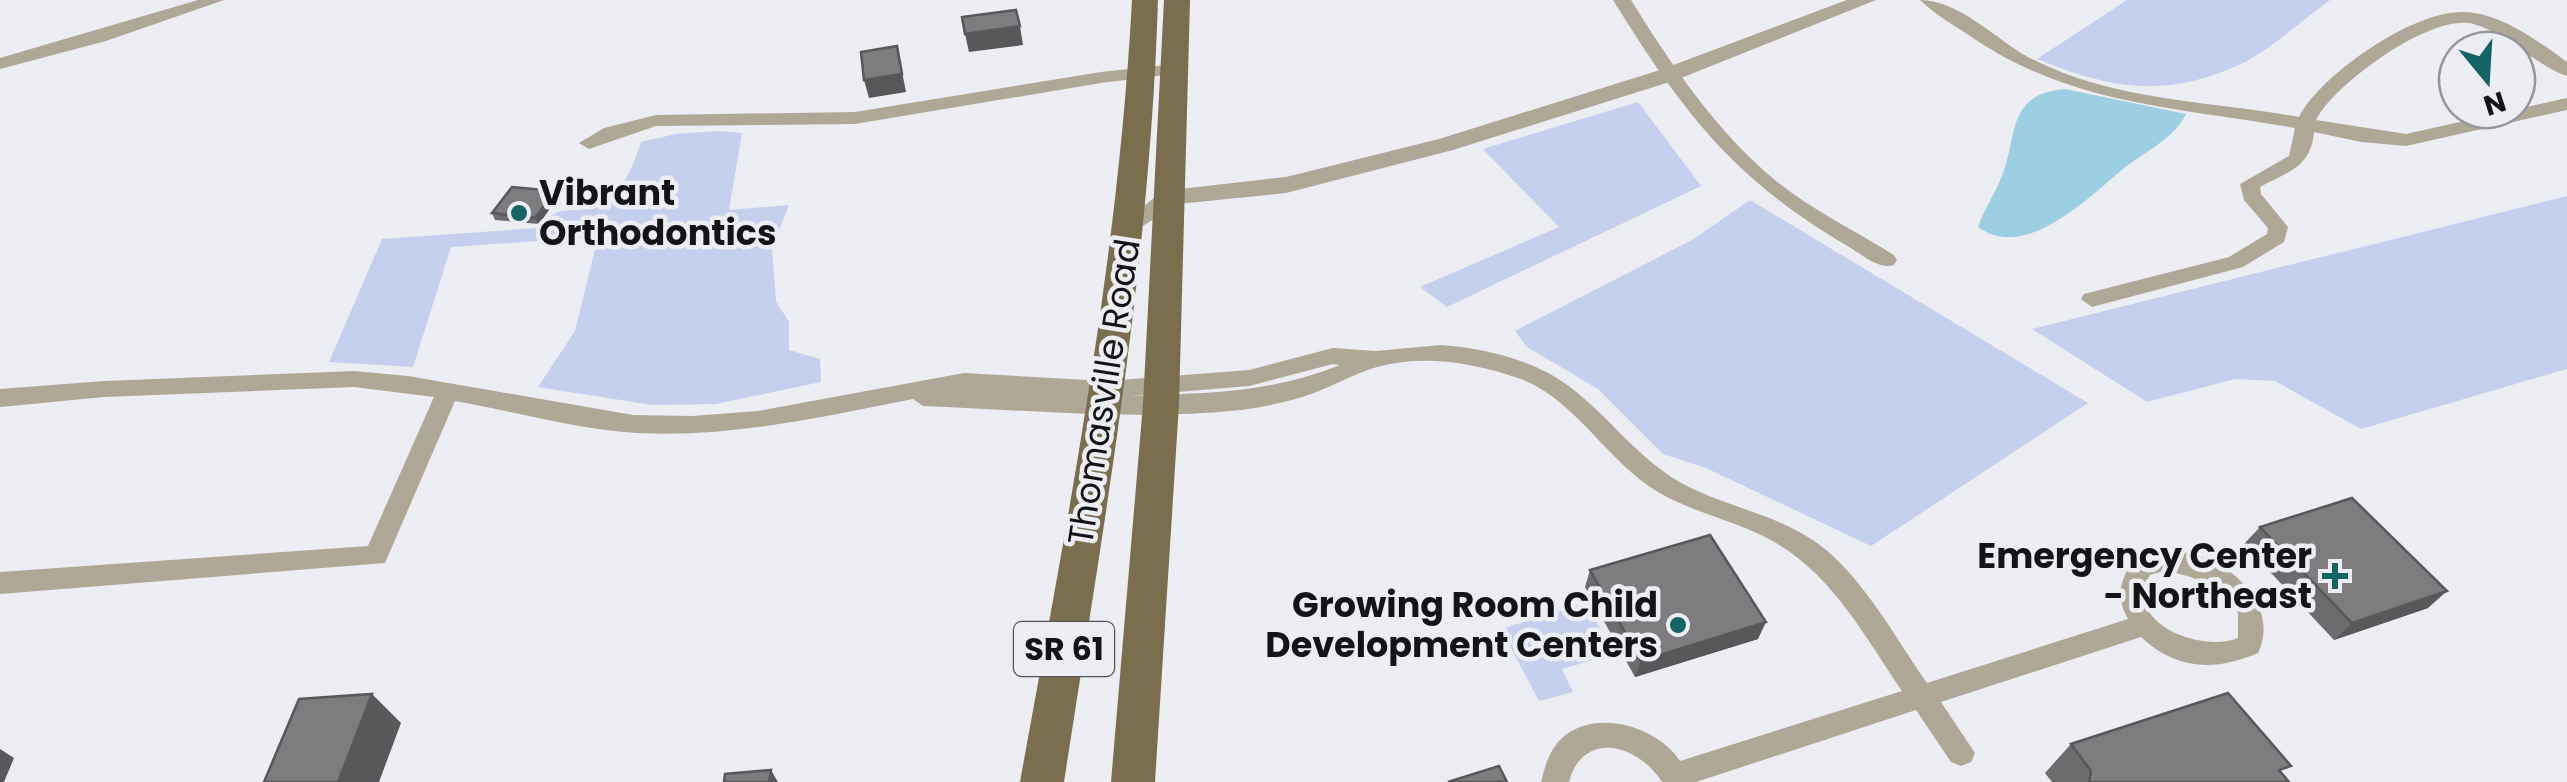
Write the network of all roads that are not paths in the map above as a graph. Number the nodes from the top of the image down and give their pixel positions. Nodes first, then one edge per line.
1 (215, 0) edge
2 (1145, 0) edge
3 (1176, 0) edge
4 (1622, 0) edge
5 (1866, 0) edge
6 (1929, 0) edge
7 (1159, 63) junction
8 (0, 64) edge
9 (2567, 71) edge
10 (1668, 75) junction
11 (2567, 104) edge
12 (2305, 124) junction
13 (589, 143) dead end
14 (1136, 164) junction
15 (1172, 197) junction
16 (1130, 226) junction
17 (1888, 260) dead end
18 (2092, 298) dead end
19 (448, 392) junction
20 (1162, 394) junction
21 (1104, 397) junction
22 (0, 398) edge
23 (0, 584) edge
24 (2145, 624) junction
25 (1922, 696) junction
26 (1961, 753) dead end
27 (1675, 779) edge
28 (1042, 782) edge
29 (1132, 782) edge
30 (1555, 782) edge

1 - 8 street
2 - 7 main road, Thomasville Road / SR 61
3 - 7 main road, Thomasville Road / SR 61
4 - 10 street
5 - 10 street
6 - 12 street
7 - 13 street
7 - 14 main road, Thomasville Road / SR 61
7 - 15 main road, Thomasville Road / SR 61
9 - 12 street
10 - 15 street
10 - 17 street
11 - 12 street
12 - 18 street
14 - 15 street
14 - 16 main road, Thomasville Road / SR 61
15 - 16 street
15 - 20 main road, Thomasville Road / SR 61
16 - 21 main road, Thomasville Road / SR 61
19 - 21 street
19 - 22 street
19 - 23 street
20 - 21 street
20 - 25 street
20 - 29 main road, Thomasville Road / SR 61
21 - 28 main road, Thomasville Road / SR 61
24 - 24 street
24 - 25 street
25 - 26 street
25 - 27 street
27 - 30 street

